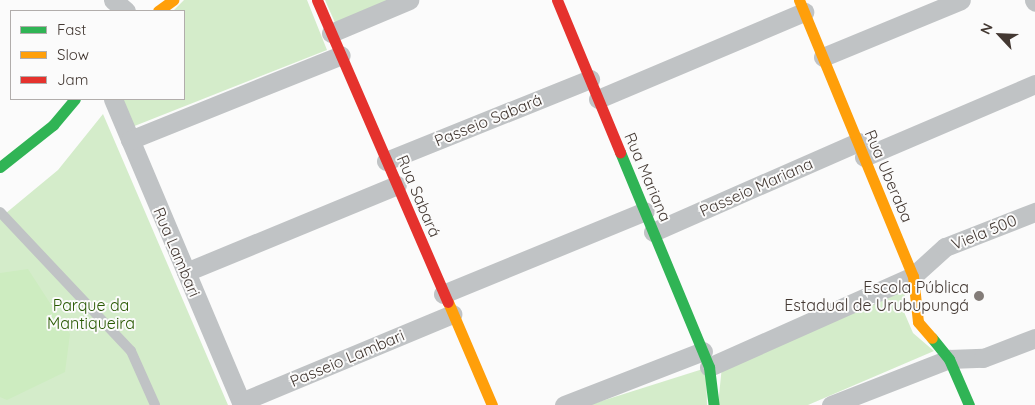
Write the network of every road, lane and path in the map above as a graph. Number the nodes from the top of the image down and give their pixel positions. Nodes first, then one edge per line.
1 (113, 0) edge
2 (173, 0) edge
3 (317, 0) edge
4 (409, 0) edge
5 (557, 0) edge
6 (960, 0) edge
7 (801, 6) edge
8 (125, 10) edge
9 (159, 10) edge
10 (331, 33) junction
11 (341, 55) junction
12 (823, 57) junction
13 (590, 79) junction
14 (1035, 84) edge
15 (598, 99) junction
16 (74, 100) edge
17 (113, 100) edge
18 (130, 140) junction
19 (861, 149) junction
20 (386, 160) junction
21 (0, 167) edge
22 (397, 185) junction
23 (644, 211) junction
24 (0, 212) edge
25 (1035, 212) edge
26 (653, 232) junction
27 (186, 272) junction
28 (913, 276) junction
29 (444, 294) junction
30 (452, 314) junction
31 (1035, 338) edge
32 (706, 359) junction
33 (949, 359) junction
34 (241, 404) edge
35 (155, 405) edge
36 (492, 405) edge
37 (564, 405) edge
38 (714, 405) edge
39 (831, 405) edge
40 (969, 405) edge

1 - 8 street
2 - 9 street
3 - 10 street, Rua Sabará
4 - 10 street
5 - 13 street, Rua Mariana
6 - 12 street
7 - 12 street, Rua Uberaba
7 - 15 street
10 - 11 street, Rua Sabará
11 - 18 street
11 - 20 street, Rua Sabará
12 - 19 street, Rua Uberaba
13 - 15 street, Rua Mariana
13 - 20 street, Passeio Sabará
14 - 19 street, Passeio Mariana
15 - 23 street, Rua Mariana
16 - 21 street
17 - 18 street, Rua Lambari
18 - 27 street, Rua Lambari
19 - 26 street, Passeio Mariana
19 - 28 street, Rua Uberaba
20 - 22 street, Rua Sabará
22 - 27 street
22 - 29 street, Rua Sabará
23 - 26 street, Rua Mariana
23 - 29 street
24 - 35 lane
25 - 28 street, Viela 500
26 - 32 street, Rua Mariana
27 - 34 street, Rua Lambari
28 - 32 street, Viela 500
28 - 33 street, Rua Uberaba
29 - 30 street, Rua Sabará
30 - 34 street, Passeio Lambari
30 - 36 street, Rua Sabará
31 - 33 street
32 - 37 street, Viela 500
32 - 38 street, Rua Mariana
33 - 39 street
33 - 40 street, Rua Uberaba

